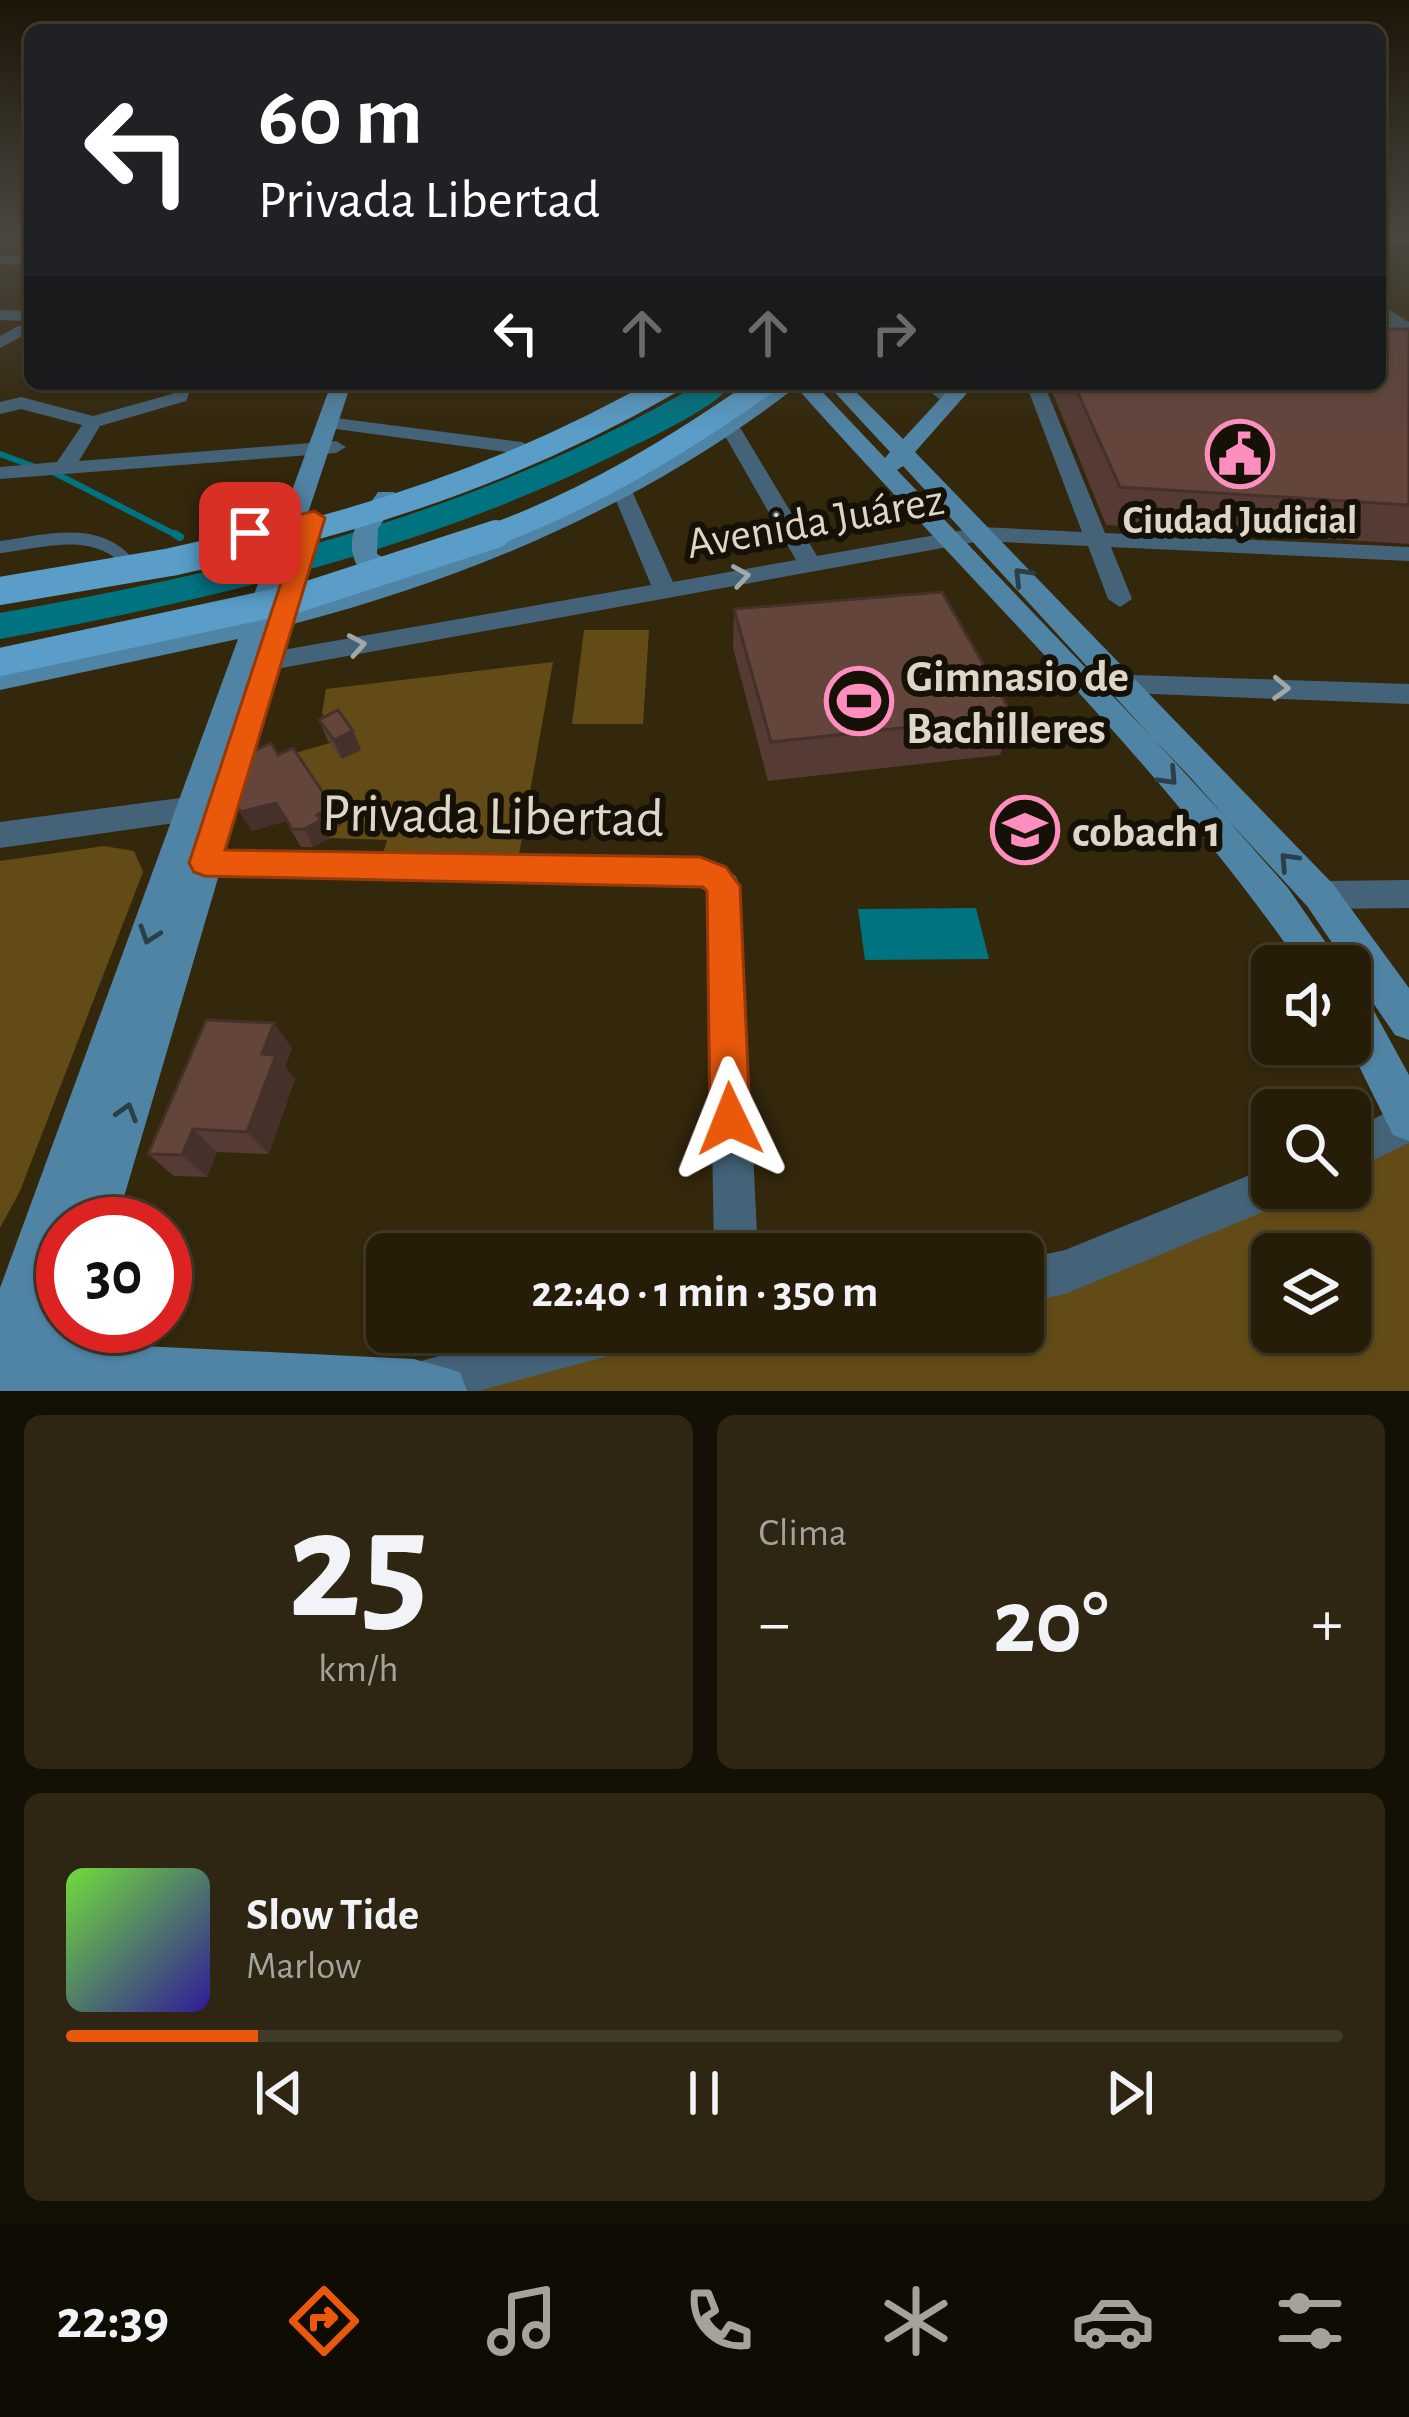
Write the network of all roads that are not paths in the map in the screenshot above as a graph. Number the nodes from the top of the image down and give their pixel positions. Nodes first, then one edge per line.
1 (186, 390) edge
2 (339, 390) edge
3 (353, 390) edge
4 (639, 390) edge
5 (659, 390) edge
6 (758, 390) edge
7 (781, 390) edge
8 (811, 390) edge
9 (842, 390) edge
10 (1037, 390) edge
11 (956, 392) edge
12 (0, 408) edge
13 (93, 422) junction
14 (731, 430) junction
15 (332, 436) junction
16 (522, 448) junction
17 (895, 461) junction
18 (64, 468) junction
19 (0, 473) edge
20 (622, 491) junction
21 (386, 497) junction
22 (298, 532) junction
23 (981, 534) junction
24 (1095, 537) junction
25 (948, 538) junction
26 (0, 547) edge
27 (1409, 554) edge
28 (126, 560) junction
29 (810, 564) junction
30 (411, 578) junction
31 (0, 581) edge
32 (664, 589) junction
33 (0, 592) edge
34 (1120, 599) dead end
35 (268, 626) junction
36 (0, 662) edge
37 (0, 680) edge
38 (1124, 683) junction
39 (1080, 684) junction
40 (1408, 695) edge
41 (208, 806) junction
42 (0, 835) edge
43 (190, 863) junction
44 (1409, 894) edge
45 (1320, 895) junction
46 (1308, 945) edge
47 (1409, 1021) edge
48 (1371, 1047) edge
49 (1409, 1120) edge
50 (1371, 1140) edge
51 (1251, 1196) edge
52 (99, 1197) edge
53 (735, 1233) edge
54 (1044, 1277) edge
55 (542, 1353) edge
56 (16, 1364) edge
57 (112, 1381) edge
58 (297, 1386) edge
59 (427, 1388) edge

1 - 13 street
2 - 15 main road
3 - 15 main road
4 - 16 main road
5 - 33 main road, bridge
6 - 36 main road, bridge
7 - 14 main road
8 - 17 main road
9 - 17 main road
10 - 24 street
11 - 17 main road
12 - 13 street
13 - 18 street
14 - 20 main road
14 - 29 street
15 - 16 street
15 - 18 street
15 - 22 main road
16 - 21 main road
17 - 23 main road
17 - 25 main road
18 - 19 street
20 - 30 main road
20 - 32 street
21 - 22 main road
21 - 30 main road
22 - 28 main road
22 - 35 main road
23 - 24 street, Avenida Juárez
23 - 25 street, Avenida Juárez
38 -> 23 main road
24 - 27 street, Avenida Juárez
24 - 34 street
25 - 29 street, Avenida Juárez
25 - 39 main road
26 - 28 lane
28 - 31 main road
32 -> 29 street, Avenida Juárez
30 - 35 main road
35 -> 32 street, Avenida Juárez
35 - 37 main road
35 - 41 main road
38 - 39 street
38 -> 40 street
45 -> 38 main road
39 -> 46 main road
41 - 42 street
41 - 43 main road
52 -> 43 main road
43 - 53 street, Privada Libertad
43 -> 56 main road
44 - 45 street
45 - 47 main road
48 - 49 main road
49 - 50 street
51 - 54 street
55 - 59 street
56 - 57 main road
57 - 58 main road
58 - 59 main road

